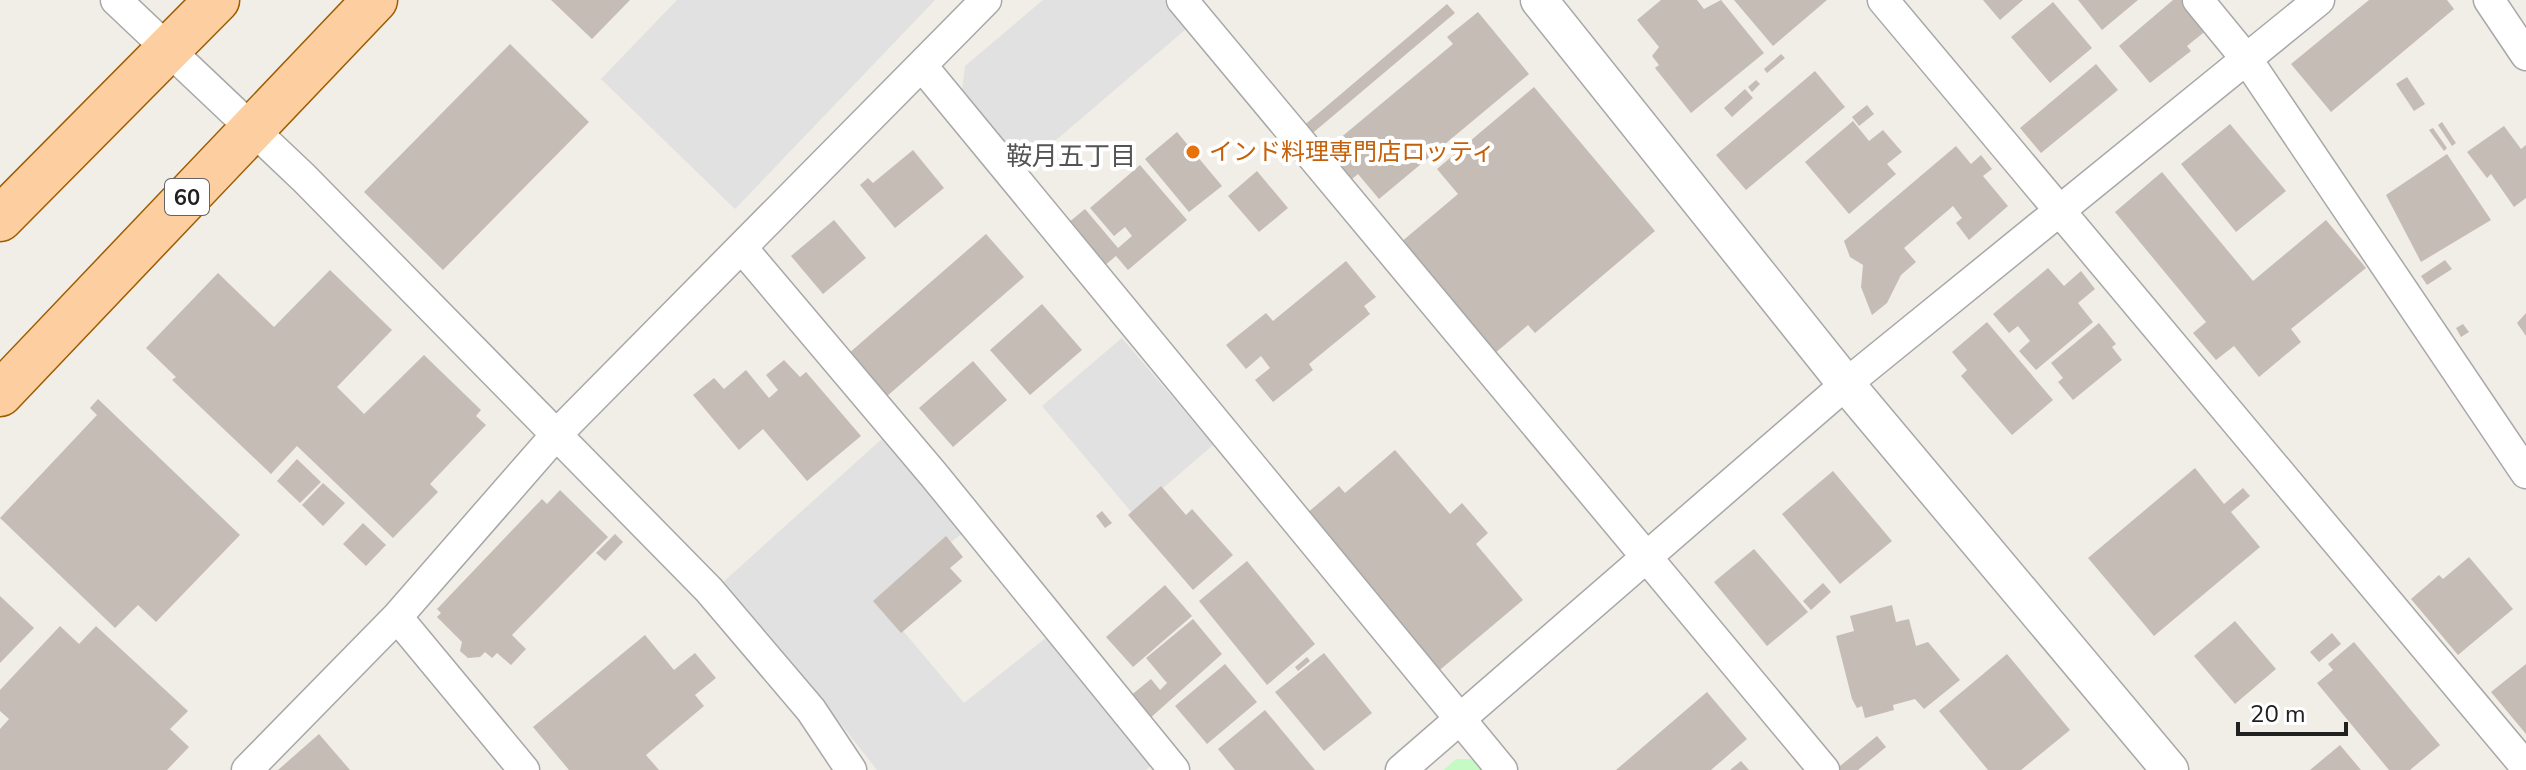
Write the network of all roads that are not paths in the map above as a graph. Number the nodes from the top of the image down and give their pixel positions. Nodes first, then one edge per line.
1 (116, 0) edge
2 (217, 0) edge
3 (375, 0) edge
4 (986, 0) edge
5 (1182, 0) edge
6 (1539, 0) edge
7 (1883, 0) edge
8 (2198, 0) edge
9 (2319, 0) edge
10 (2489, 0) edge
11 (170, 48) junction
12 (2526, 55) edge
13 (2248, 61) junction
14 (922, 66) junction
15 (252, 128) junction
16 (2058, 209) junction
17 (0, 219) edge
18 (742, 248) junction
19 (1846, 384) junction
20 (0, 394) edge
21 (555, 436) junction
22 (2526, 473) edge
23 (1646, 560) junction
24 (397, 617) junction
25 (1461, 721) junction
26 (2526, 767) edge
27 (247, 770) edge
28 (524, 770) edge
29 (851, 770) edge
30 (1174, 770) edge
31 (1401, 770) edge
32 (1502, 770) edge
33 (1824, 770) edge
34 (2170, 770) edge

1 - 11 street
2 - 11 main road
3 - 15 main road, 60
4 - 14 street
5 - 23 street
6 - 19 street
7 - 16 street
8 - 13 street
9 - 13 street
10 - 12 street
11 - 15 street
11 - 17 main road
13 - 16 street
13 - 22 street
14 - 18 street
14 - 25 street
15 - 20 main road, 60
15 - 21 street
16 - 19 street
16 - 26 street
18 - 21 street
18 - 30 street
19 - 23 street
19 - 34 street
21 - 24 street
21 - 29 street
23 - 25 street
23 - 33 street
24 - 27 street
24 - 28 street
25 - 31 street
25 - 32 street

